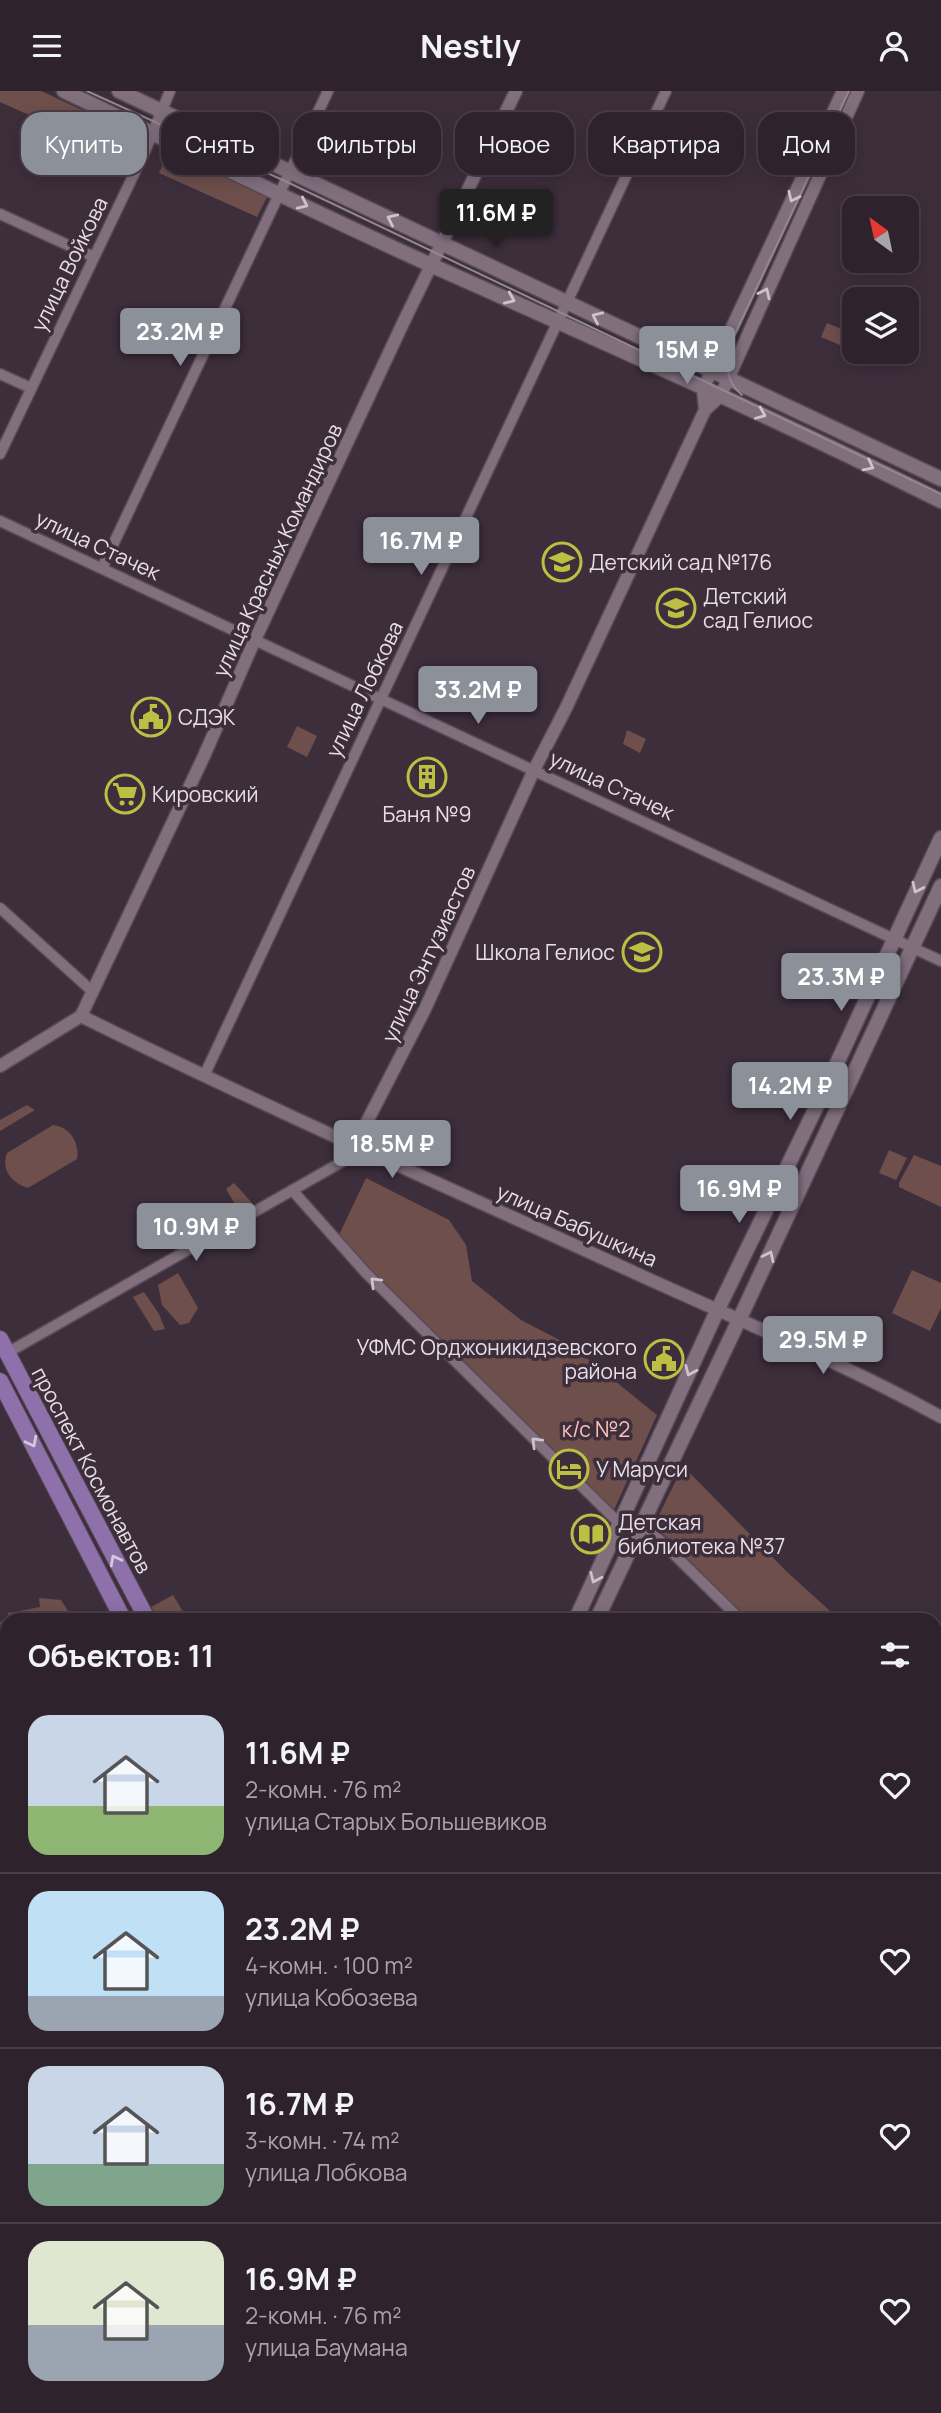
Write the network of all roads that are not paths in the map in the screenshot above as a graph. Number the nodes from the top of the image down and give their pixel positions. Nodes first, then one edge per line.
1 (64, 91) edge
2 (119, 91) edge
3 (170, 91) edge
4 (328, 91) edge
5 (516, 91) edge
6 (666, 91) edge
7 (843, 91) edge
8 (859, 91) edge
9 (162, 111) junction
10 (153, 133) junction
11 (290, 171) junction
12 (279, 192) junction
13 (0, 213) edge
14 (442, 242) junction
15 (94, 257) junction
16 (431, 264) junction
17 (566, 302) junction
18 (557, 320) junction
19 (712, 370) junction
20 (0, 374) edge
21 (728, 378) junction
22 (31, 388) junction
23 (703, 389) junction
24 (720, 396) junction
25 (705, 410) junction
26 (0, 454) edge
27 (941, 479) edge
28 (941, 501) edge
29 (0, 521) edge
30 (102, 568) junction
31 (256, 640) junction
32 (380, 698) junction
33 (534, 770) junction
34 (941, 838) edge
35 (941, 885) edge
36 (0, 908) edge
37 (894, 938) junction
38 (912, 947) junction
39 (941, 961) edge
40 (92, 991) junction
41 (81, 1016) junction
42 (0, 1066) edge
43 (205, 1076) junction
44 (355, 1145) junction
45 (292, 1190) junction
46 (718, 1308) junction
47 (740, 1318) junction
48 (4, 1346) edge
49 (0, 1381) edge
50 (941, 1417) edge
51 (642, 1523) junction
52 (620, 1524) junction
53 (120, 1613) edge
54 (144, 1613) edge
55 (579, 1613) edge
56 (600, 1613) edge
57 (734, 1613) edge

1 - 10 main road
2 - 9 main road
3 - 9 street, улица Войкова
4 - 11 street
5 - 14 street, улица Красных Командиров
6 - 17 street, улица Лобкова
7 -> 19 street
21 -> 8 street
9 - 10 street, улица Войкова
9 - 11 main road
10 - 12 main road
10 - 15 street, улица Войкова
11 - 12 street
14 -> 11 main road
12 -> 16 main road
12 - 30 street
13 - 15 street
14 - 16 street, улица Красных Командиров
14 - 17 main road
15 - 22 street, улица Войкова
16 -> 18 main road
16 - 31 street, улица Красных Командиров
17 - 18 street, улица Лобкова
19 -> 17 main road
18 - 23 main road
18 - 32 street, улица Лобкова
19 - 21 main road
19 - 23 street
20 - 22 street
21 - 24 street
21 - 27 main road
22 - 26 street, улица Войкова
23 - 24 main road
23 - 25 street
24 - 25 street
24 -> 28 main road
25 - 33 street, улица Энтузиастов
29 - 30 street, улица Стачек
30 - 31 street, улица Стачек
31 - 32 street, улица Стачек
31 - 40 street, улица Красных Командиров
32 - 33 street, улица Стачек
32 - 43 street, улица Лобкова
33 - 37 street, улица Стачек
33 - 44 street, улица Энтузиастов
34 -> 37 main road
35 - 38 main road
36 - 40 street
37 - 38 street, улица Стачек
37 - 46 main road
38 - 39 street, улица Стачек
47 -> 38 main road
40 - 41 street, улица Красных Командиров
41 - 42 street
41 - 43 street, улица Бабушкина
43 - 44 street, улица Бабушкина
44 - 45 street, улица Энтузиастов
44 - 46 street, улица Бабушкина
45 - 48 street, улица Энтузиастов
52 -> 45 street
46 - 47 street, улица Бабушкина
46 -> 52 main road
47 - 50 street, улица Бабушкина
47 - 51 main road
54 -> 48 main road, проспект Космонавтов
49 -> 53 main road, проспект Космонавтов
51 - 56 main road
51 - 57 street
52 -> 55 main road

